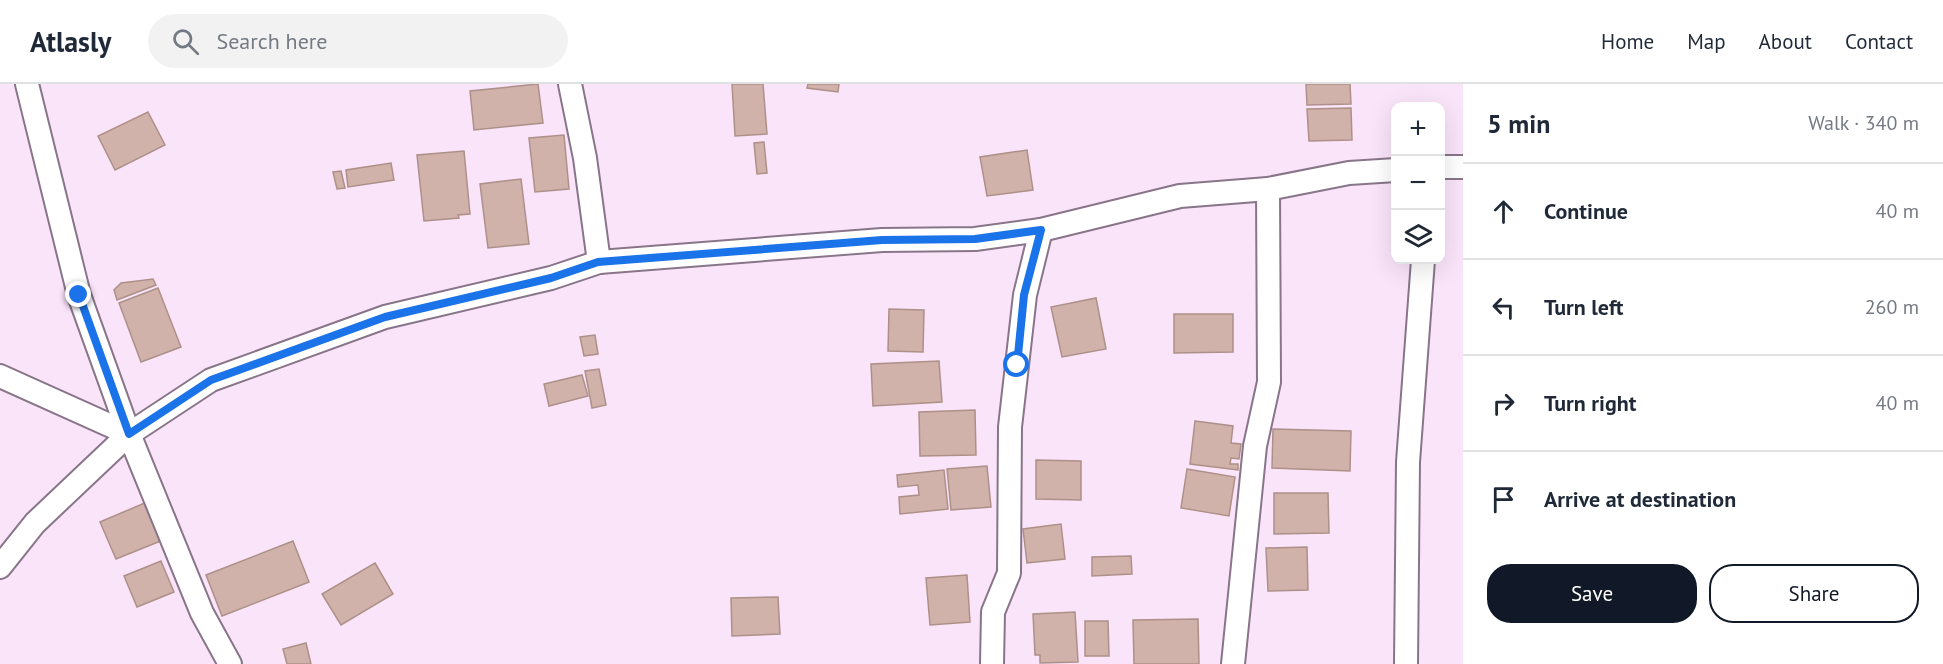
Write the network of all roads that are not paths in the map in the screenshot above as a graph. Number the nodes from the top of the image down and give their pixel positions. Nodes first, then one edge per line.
1 (27, 84) edge
2 (570, 84) edge
3 (1445, 167) edge
4 (1463, 167) edge
5 (1391, 170) edge
6 (1268, 189) junction
7 (1041, 230) junction
8 (598, 262) junction
9 (1424, 264) edge
10 (0, 376) edge
11 (129, 434) junction
12 (0, 567) edge
13 (230, 664) edge
14 (992, 664) edge
15 (1233, 664) edge
16 (1406, 664) edge

1 - 11 street
2 - 8 street
3 - 4 street
5 - 6 street
6 - 7 street
6 - 15 street
7 - 8 street
7 - 14 street
8 - 11 street
9 - 16 street
10 - 11 street
11 - 12 street
11 - 13 street

